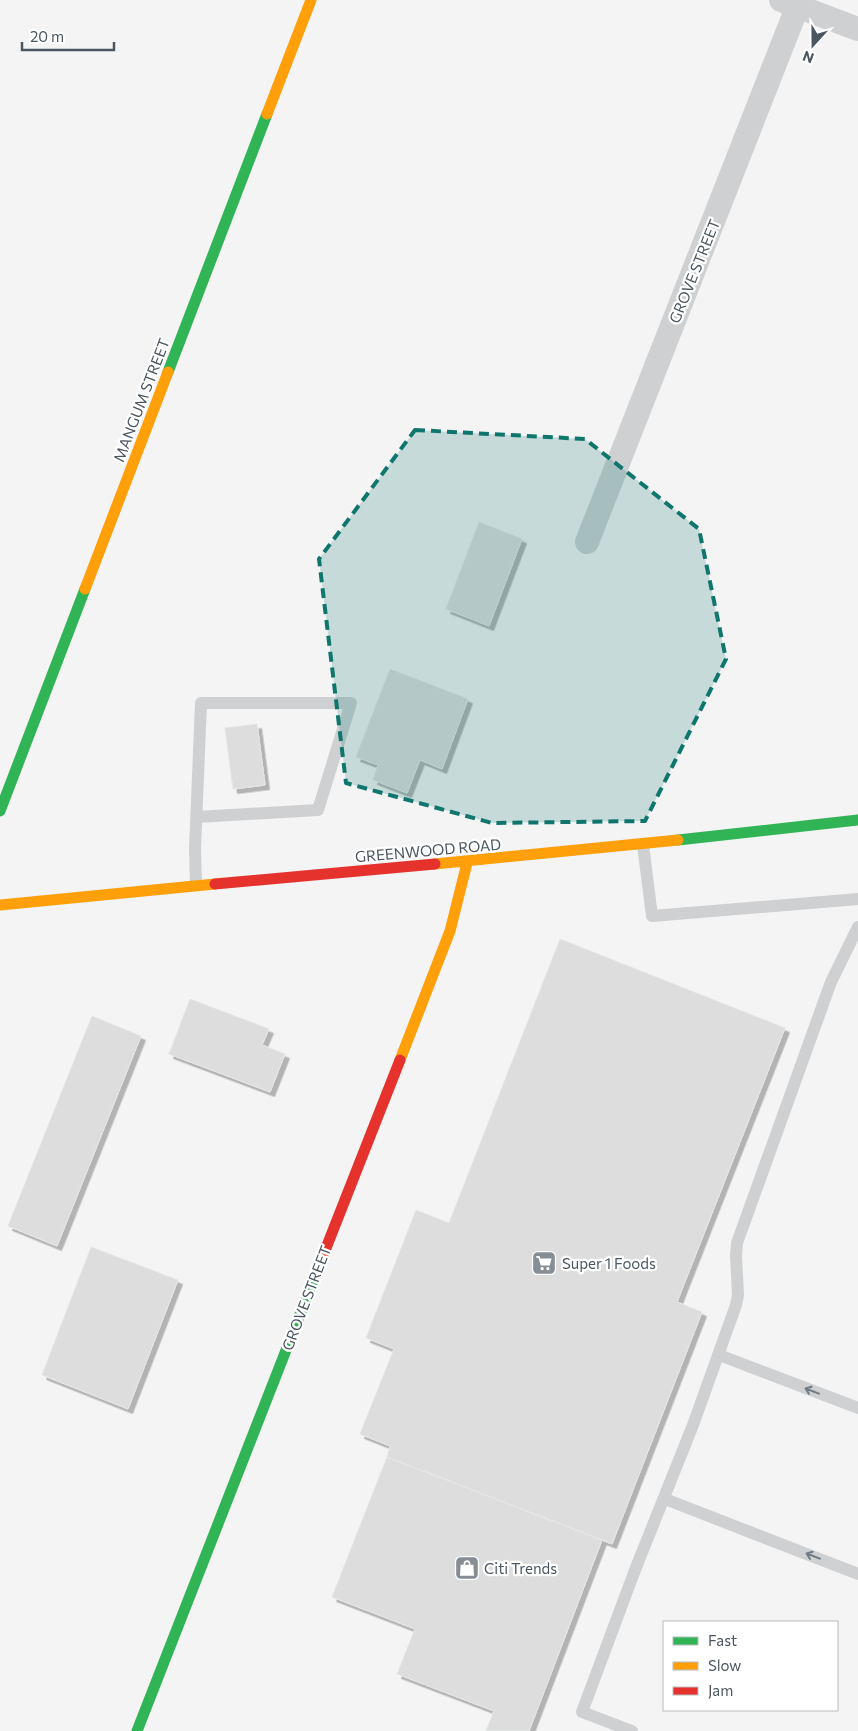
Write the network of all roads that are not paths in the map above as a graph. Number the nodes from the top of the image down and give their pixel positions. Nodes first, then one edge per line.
1 (311, 0) edge
2 (793, 2) edge
3 (858, 29) edge
4 (587, 542) dead end
5 (0, 811) edge
6 (197, 817) junction
7 (858, 820) edge
8 (643, 845) junction
9 (467, 863) junction
10 (196, 885) junction
11 (858, 900) edge
12 (0, 905) edge
13 (858, 927) edge
14 (719, 1355) junction
15 (858, 1408) edge
16 (664, 1499) junction
17 (858, 1574) edge
18 (137, 1731) edge
19 (632, 1731) edge

1 - 5 street, MANGUM STREET
2 - 3 street
2 - 4 street, GROVE STREET
6 - 6 lane
6 - 10 lane
7 - 8 street, GREENWOOD ROAD
8 - 9 street, GREENWOOD ROAD
8 - 11 lane
9 - 10 street, GREENWOOD ROAD
9 - 18 street, GROVE STREET
10 - 12 street, GREENWOOD ROAD
13 - 14 lane
15 -> 14 lane
14 - 16 lane
17 -> 16 lane
16 - 19 lane

